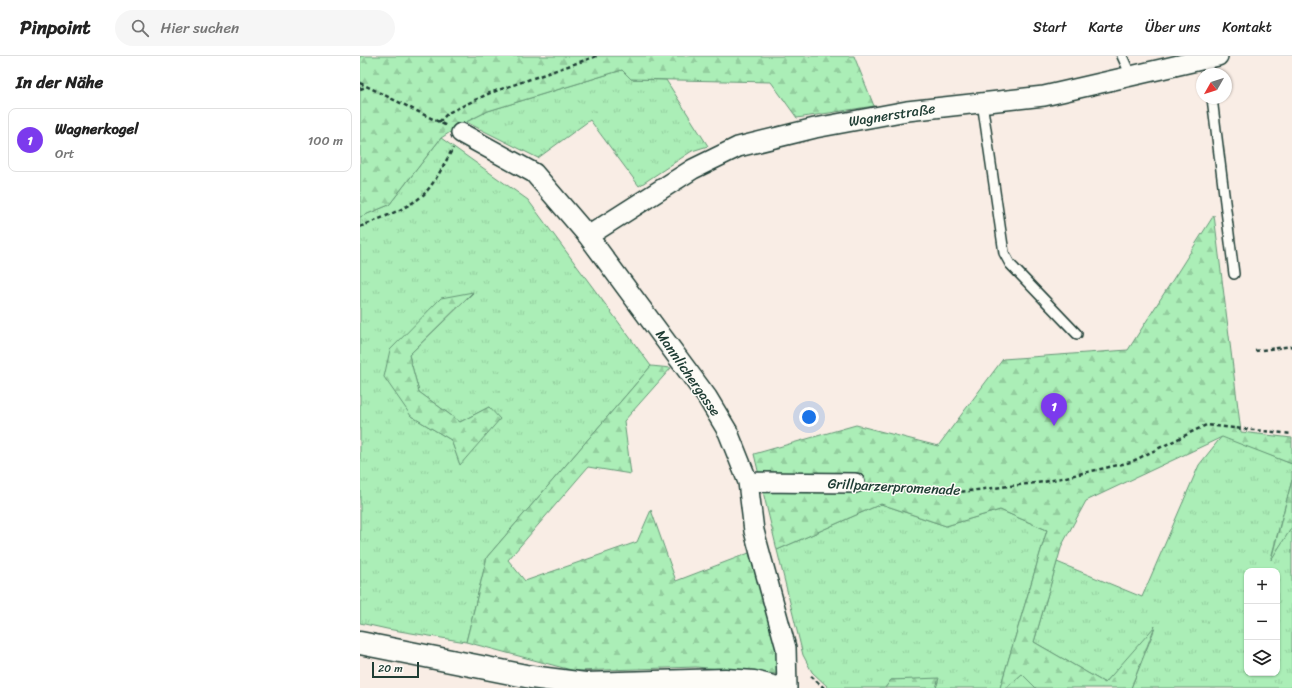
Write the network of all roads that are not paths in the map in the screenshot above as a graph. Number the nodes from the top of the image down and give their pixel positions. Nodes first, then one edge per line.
1 (1122, 56) edge
2 (1211, 63) edge
3 (1131, 76) junction
4 (982, 102) junction
5 (1213, 104) edge
6 (461, 133) road end
7 (588, 236) junction
8 (1234, 274) dead end
9 (1077, 334) dead end
10 (748, 482) junction
11 (855, 483) road end
12 (367, 648) edge
13 (777, 688) edge
14 (787, 688) edge

1 - 3 lane
2 - 3 street, Wagnerstraße
3 - 4 street, Wagnerstraße
4 - 7 street, Wagnerstraße
4 - 9 lane
5 - 8 lane
6 - 7 street, Mannlichergasse
7 - 10 street, Mannlichergasse
10 - 11 street, Grillparzerpromenade
10 - 14 street, Mannlichergasse
12 - 13 main road

